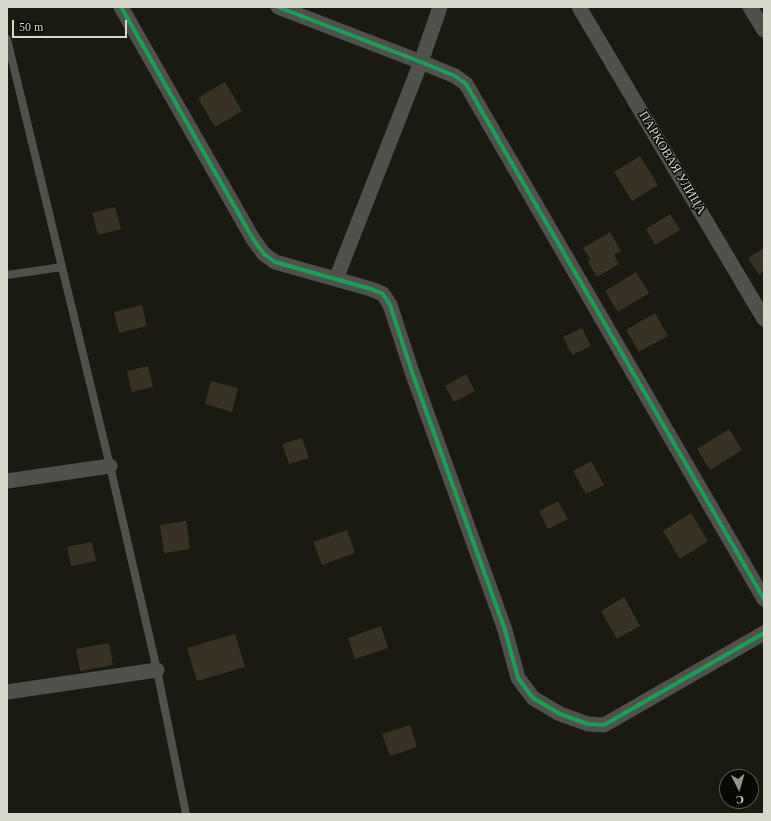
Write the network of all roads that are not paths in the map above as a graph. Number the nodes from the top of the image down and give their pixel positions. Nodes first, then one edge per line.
1 (121, 7) edge
2 (278, 7) edge
3 (440, 7) edge
4 (579, 7) edge
5 (750, 7) edge
6 (764, 30) edge
7 (7, 39) edge
8 (421, 62) junction
9 (62, 267) junction
10 (7, 275) edge
11 (336, 280) junction
12 (764, 319) edge
13 (110, 466) junction
14 (7, 481) edge
15 (764, 599) edge
16 (764, 633) edge
17 (158, 670) junction
18 (7, 692) edge
19 (186, 814) edge

1 - 11 street
2 - 8 street
3 - 8 street
4 - 12 street, ПАРКОВАЯ УЛИЦА
5 - 6 street
7 - 9 lane
8 - 11 street
8 - 15 street
9 - 10 lane
9 - 13 lane
11 - 16 street
13 - 14 street
13 - 17 lane
17 - 18 street
17 - 19 lane

